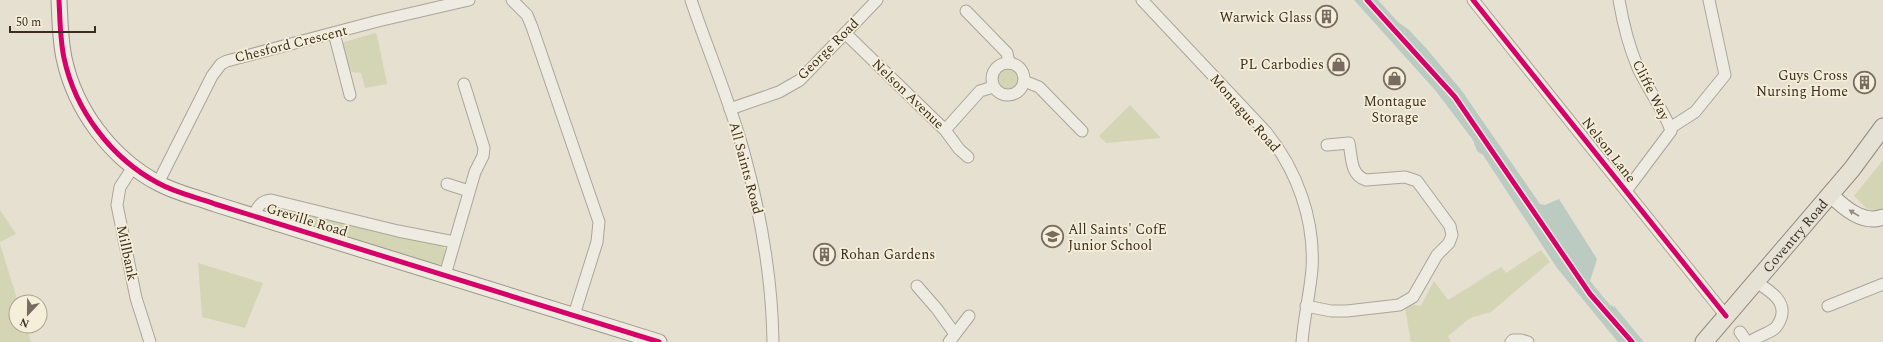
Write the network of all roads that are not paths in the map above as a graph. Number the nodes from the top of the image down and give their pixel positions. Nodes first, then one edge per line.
1 (59, 0) edge
2 (469, 0) edge
3 (512, 0) edge
4 (691, 0) edge
5 (877, 0) edge
6 (1142, 0) edge
7 (1473, 0) edge
8 (1619, 0) edge
9 (1709, 0) edge
10 (966, 11) dead end
11 (334, 33) junction
12 (845, 33) junction
13 (1010, 63) junction
14 (1024, 81) junction
15 (464, 84) dead end
16 (993, 87) junction
17 (350, 95) dead end
18 (730, 109) junction
19 (1670, 128) junction
20 (945, 130) junction
21 (1082, 131) dead end
22 (1881, 136) edge
23 (1327, 145) dead end
24 (968, 157) dead end
25 (133, 167) junction
26 (158, 183) junction
27 (447, 184) dead end
28 (469, 191) junction
29 (1626, 191) junction
30 (1830, 194) junction
31 (254, 216) junction
32 (1883, 217) edge
33 (454, 242) junction
34 (445, 275) junction
35 (1755, 281) junction
36 (1883, 284) edge
37 (917, 286) dead end
38 (1306, 306) junction
39 (1828, 306) dead end
40 (574, 315) junction
41 (969, 316) dead end
42 (1726, 316) junction
43 (1740, 332) dead end
44 (629, 338) edge
45 (952, 338) edge
46 (150, 342) edge
47 (660, 342) edge
48 (774, 342) edge
49 (1302, 342) edge
50 (1511, 342) edge
51 (1528, 342) edge
52 (1704, 342) edge
53 (1749, 342) edge

1 - 25 street, Greville Road
2 - 11 street, Chesford Crescent
3 - 40 street
4 - 18 street, All Saints Road
5 - 12 street, George Road
6 - 38 street, Montague Road
7 - 29 street, Nelson Lane
8 - 19 street, Cliffe Way
9 - 19 street
10 - 13 street
11 - 17 street
11 - 26 street, Chesford Crescent
12 - 18 street, George Road
12 - 20 street, Nelson Avenue
13 - 14 street
13 - 16 street
14 - 16 street
14 - 21 street
15 - 28 street
16 - 20 street
18 - 48 street, All Saints Road
19 - 29 street, Cliffe Way
20 - 24 street, Nelson Avenue
22 - 30 main road, Coventry Road
23 - 38 street
25 - 26 street, Greville Road
25 - 46 street, Millbank
26 - 31 street, Greville Road
27 - 28 street
28 - 33 street
29 - 42 street, Nelson Lane
32 -> 30 street
30 - 35 main road, Coventry Road
31 - 33 street, Greville Road
31 - 34 street, Greville Road
33 - 34 street
34 - 40 street, Greville Road
35 - 42 main road, Coventry Road
35 - 53 street
36 - 39 street
37 - 45 street
38 - 49 street, Montague Road
40 - 44 street, Greville Road
41 - 45 street
42 - 52 main road, Coventry Road
43 - 53 street
44 - 47 street, Greville Road
50 - 51 street

